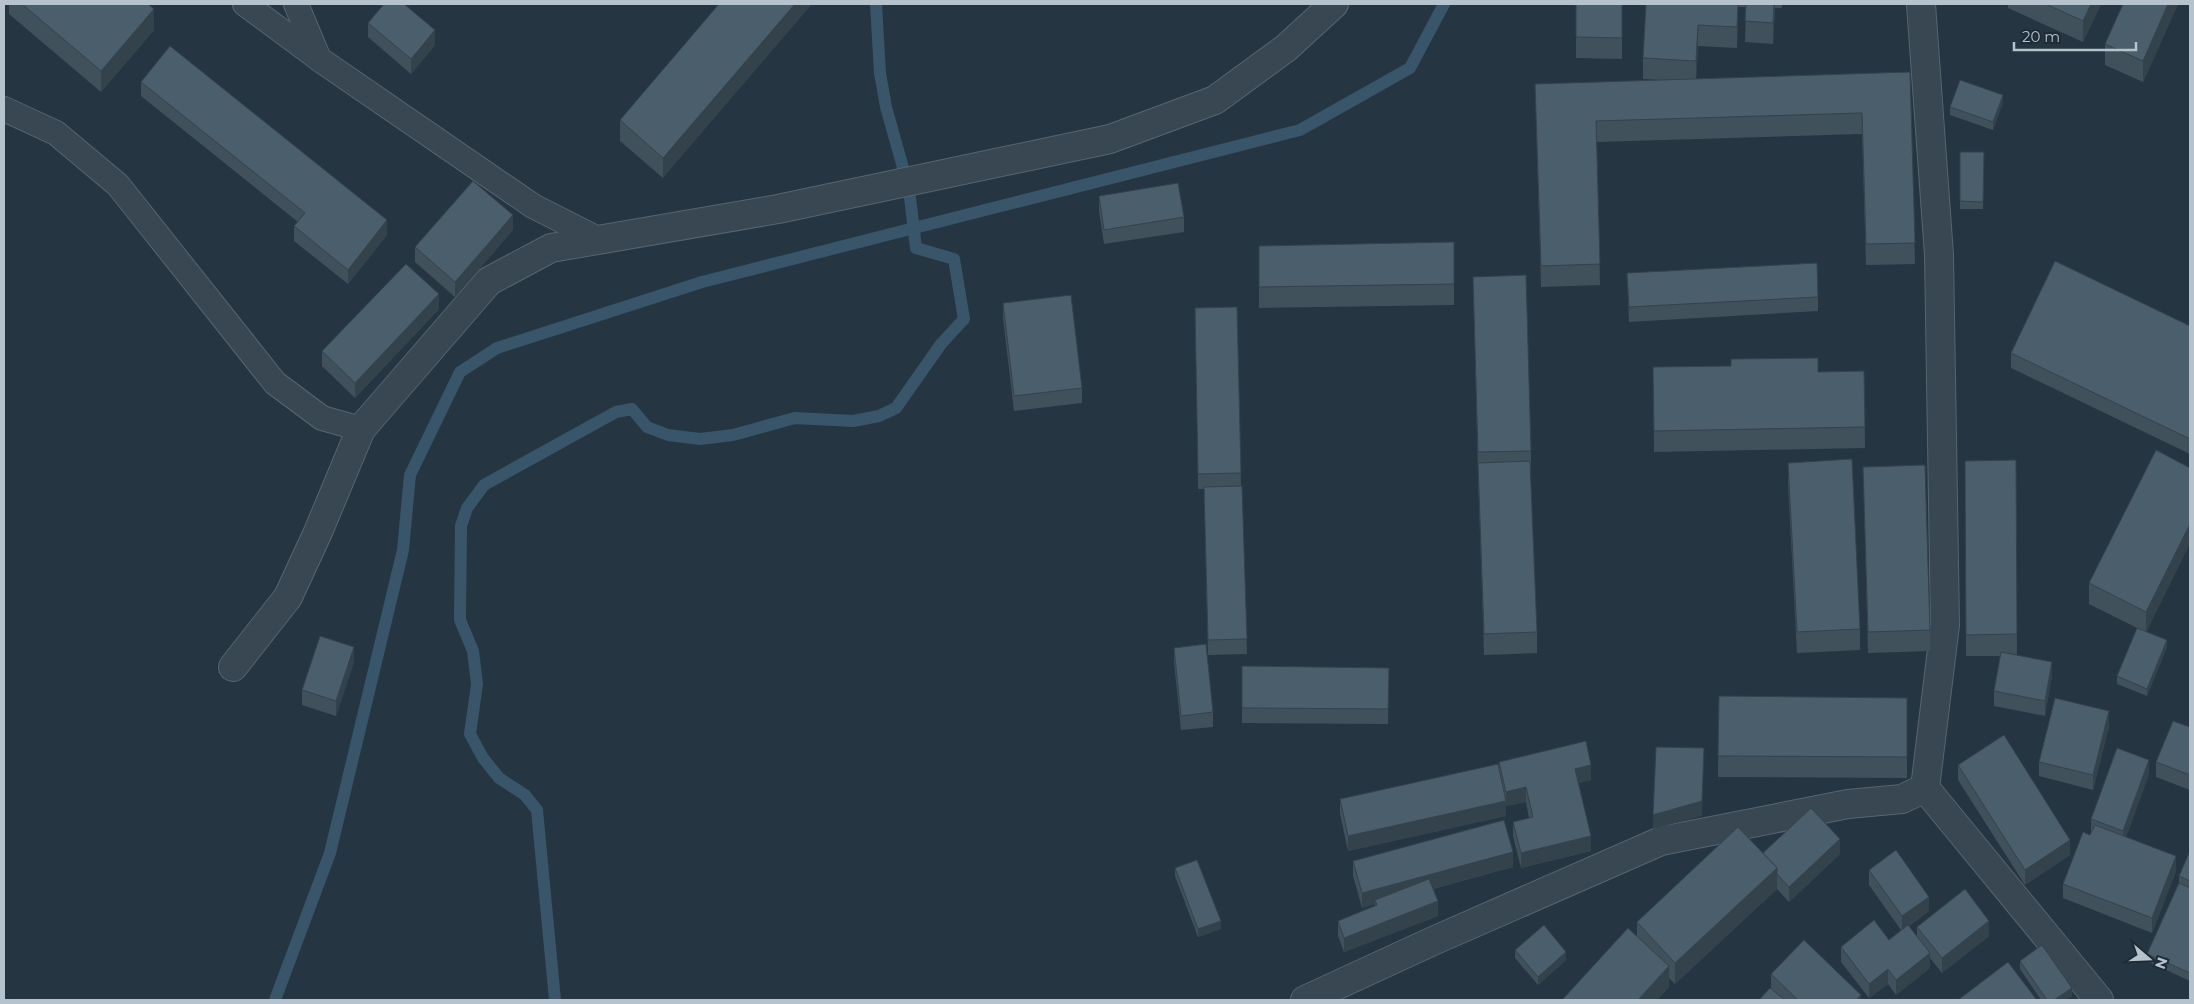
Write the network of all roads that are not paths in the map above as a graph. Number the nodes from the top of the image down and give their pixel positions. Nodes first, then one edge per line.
1 (245, 4) edge
2 (296, 4) edge
3 (1334, 4) edge
4 (1921, 4) edge
5 (319, 59) junction
6 (4, 109) edge
7 (600, 240) junction
8 (361, 429) junction
9 (233, 667) dead end
10 (1925, 788) junction
11 (1305, 1000) edge
12 (2099, 1000) edge

1 - 5 lane
2 - 5 lane
3 - 7 street
4 - 10 street
5 - 7 lane
6 - 8 lane
7 - 8 street
8 - 9 street
10 - 11 street
10 - 12 street

